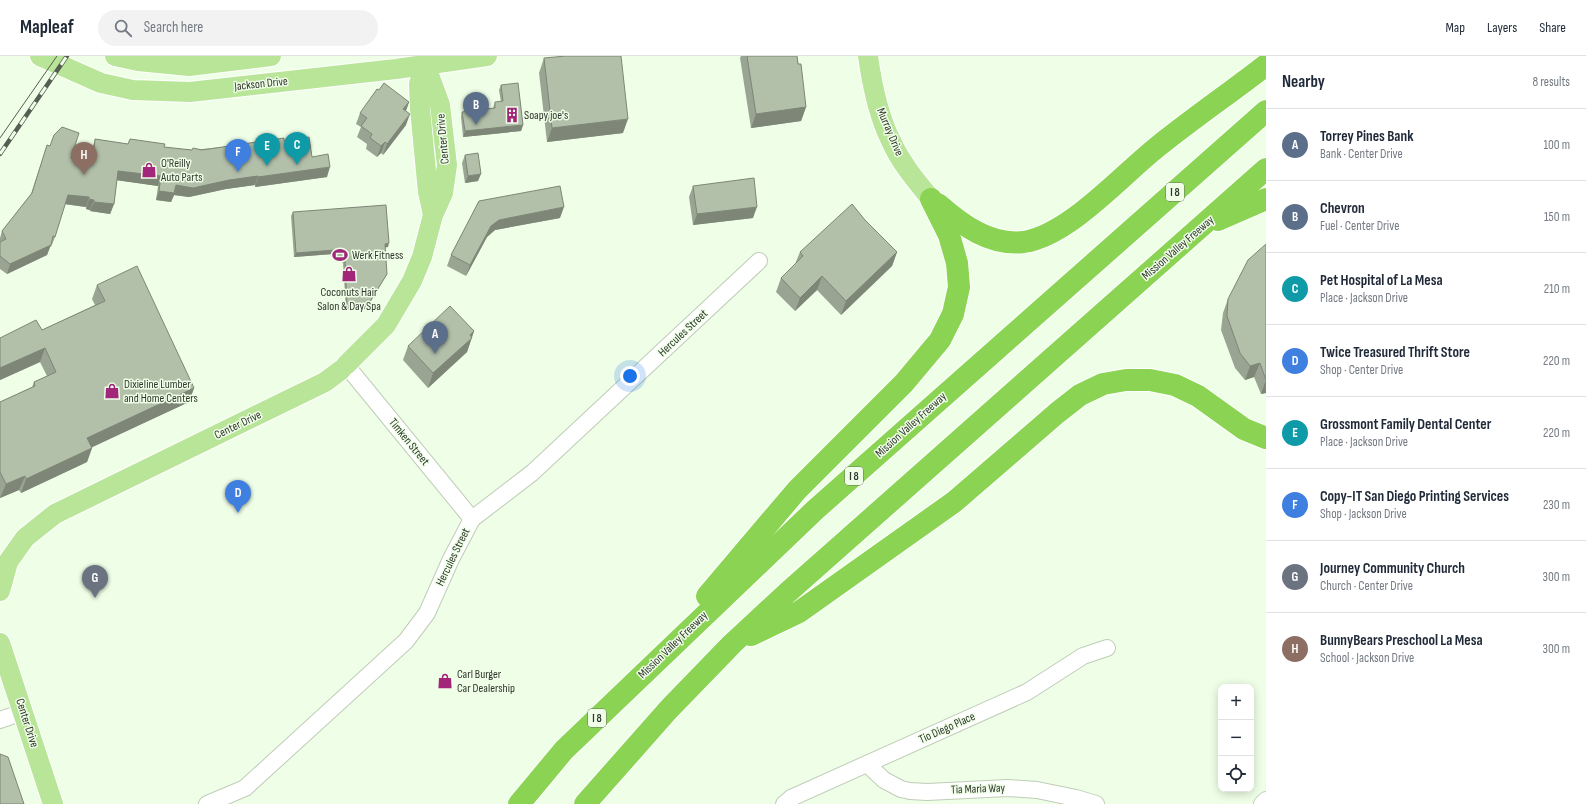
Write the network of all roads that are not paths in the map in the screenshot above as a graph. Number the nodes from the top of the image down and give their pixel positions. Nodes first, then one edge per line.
1 (40, 56) edge
2 (115, 56) edge
3 (271, 56) edge
4 (487, 56) edge
5 (858, 56) edge
6 (425, 60) edge
7 (872, 62) edge
8 (1260, 70) edge
9 (1266, 111) edge
10 (1266, 169) edge
11 (932, 199) junction
12 (1266, 199) edge
13 (1202, 226) junction
14 (759, 261) dead end
15 (343, 367) junction
16 (1266, 438) edge
17 (472, 519) junction
18 (0, 591) edge
19 (0, 643) edge
20 (732, 644) junction
21 (1107, 648) dead end
22 (630, 687) junction
23 (24, 712) junction
24 (0, 720) edge
25 (564, 750) junction
26 (867, 764) junction
27 (1266, 800) edge
28 (53, 804) edge
29 (207, 804) edge
30 (506, 804) edge
31 (519, 804) edge
32 (585, 804) edge
33 (784, 804) edge
34 (1096, 804) edge
35 (1262, 804) edge

1 - 6 main road, Jackson Drive
2 - 3 main road
4 - 6 main road, Jackson Drive
5 - 7 main road, Murray Drive
6 - 15 main road, Center Drive
7 - 11 main road, Murray Drive
8 - 11 highway
9 - 22 highway, Mission Valley Freeway / I 8
10 - 13 highway, Mission Valley Freeway
11 - 22 highway
12 - 13 highway
13 - 20 highway, Mission Valley Freeway
14 - 17 street, Hercules Street
15 - 17 street, Timken Street
15 - 18 main road, Center Drive
16 - 20 highway
17 - 29 street, Hercules Street
19 - 23 main road, Center Drive
20 - 32 highway, Mission Valley Freeway
21 - 26 street, Tio Diego Place
22 - 25 highway, Mission Valley Freeway / I 8
23 - 24 street
23 - 28 main road, Center Drive
25 - 30 highway
25 - 31 highway, Mission Valley Freeway / I 8
26 - 33 street, Tio Diego Place
26 - 34 street, Tia Maria Way
27 - 35 street

